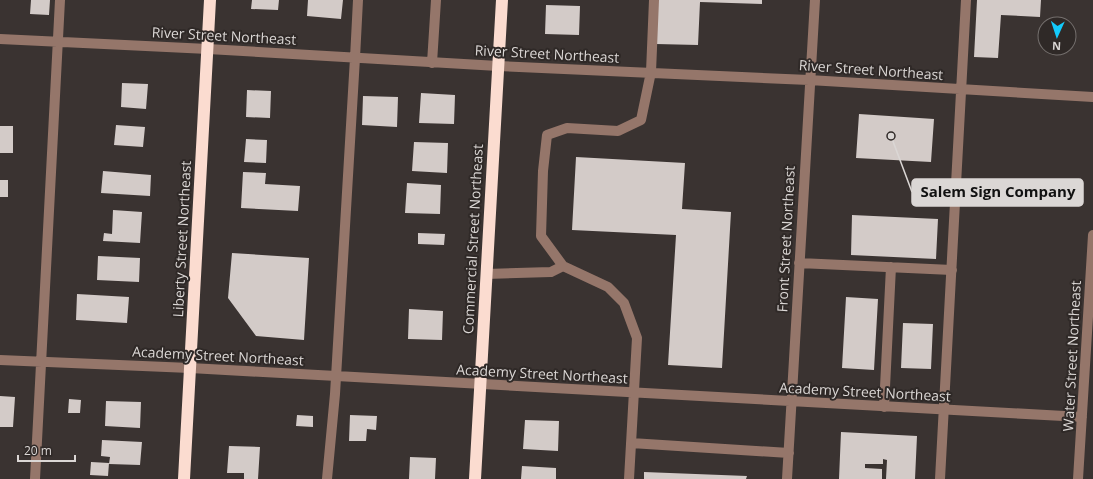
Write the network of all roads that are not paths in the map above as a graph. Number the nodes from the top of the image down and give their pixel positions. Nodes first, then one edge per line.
1 (60, 0) edge
2 (210, 0) edge
3 (358, 0) edge
4 (436, 0) edge
5 (502, 0) edge
6 (654, 0) edge
7 (815, 0) edge
8 (966, 0) edge
9 (0, 39) edge
10 (58, 42) junction
11 (208, 49) junction
12 (355, 58) junction
13 (432, 63) junction
14 (498, 66) junction
15 (651, 72) junction
16 (809, 80) junction
17 (961, 89) junction
18 (1093, 97) edge
19 (1093, 235) edge
20 (799, 264) junction
21 (563, 266) junction
22 (891, 267) junction
23 (952, 270) junction
24 (486, 274) junction
25 (0, 360) edge
26 (41, 362) junction
27 (190, 368) junction
28 (336, 376) junction
29 (479, 384) junction
30 (634, 393) junction
31 (792, 402) junction
32 (884, 407) junction
33 (945, 410) junction
34 (1082, 417) junction
35 (631, 443) junction
36 (789, 453) junction
37 (35, 479) edge
38 (184, 479) edge
39 (327, 479) edge
40 (475, 479) edge
41 (628, 479) edge
42 (787, 479) edge
43 (940, 479) edge
44 (1078, 479) edge

1 - 10 street
2 - 11 highway, Liberty Street Northeast
3 - 12 street
4 - 13 street
5 - 14 highway, Commercial Street Northeast
6 - 15 street
7 - 16 street, Front Street Northeast
8 - 17 street
9 - 10 street, River Street Northeast
10 - 11 street, River Street Northeast
10 - 26 street
11 - 12 street, River Street Northeast
11 - 27 highway, Liberty Street Northeast
12 - 13 street, River Street Northeast
12 - 28 street
13 - 14 street, River Street Northeast
14 - 15 street, River Street Northeast
14 - 24 highway, Commercial Street Northeast
15 - 16 street, River Street Northeast
15 - 21 street
16 - 17 street, River Street Northeast
16 - 20 street, Front Street Northeast
17 - 18 street, River Street Northeast
17 - 23 street
19 - 34 street, Water Street Northeast
20 - 22 street
20 - 31 street, Front Street Northeast
21 - 24 street
21 - 30 street
22 - 23 street
22 - 32 street
23 - 33 street
24 - 29 highway, Commercial Street Northeast
25 - 26 street, Academy Street Northeast
26 - 27 street, Academy Street Northeast
26 - 37 street
27 - 28 street, Academy Street Northeast
27 - 38 highway, Liberty Street Northeast
28 - 29 street, Academy Street Northeast
28 - 39 street
29 - 30 street, Academy Street Northeast
29 - 40 highway, Commercial Street Northeast
30 - 31 street, Academy Street Northeast
30 - 35 street
31 - 32 street, Academy Street Northeast
31 - 36 street, Front Street Northeast
32 - 33 street, Academy Street Northeast
33 - 34 street, Academy Street Northeast
33 - 43 street
34 - 44 street, Water Street Northeast
35 - 36 street
35 - 41 street
36 - 42 street, Front Street Northeast

